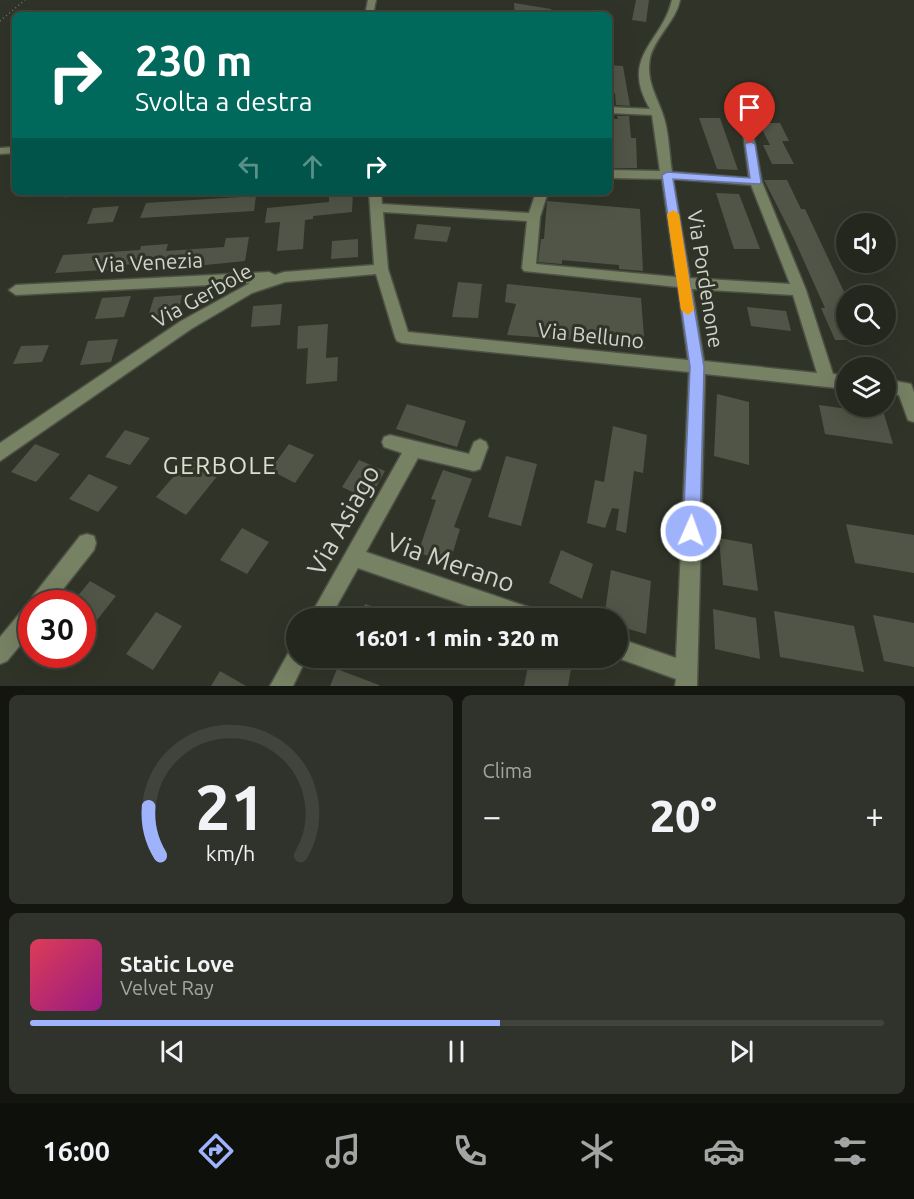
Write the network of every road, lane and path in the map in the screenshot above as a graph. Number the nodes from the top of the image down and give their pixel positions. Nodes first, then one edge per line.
1 (25, 0) edge
2 (676, 0) edge
3 (0, 21) edge
4 (612, 110) edge
5 (657, 112) junction
6 (747, 125) dead end
7 (612, 174) edge
8 (667, 175) junction
9 (756, 182) junction
10 (376, 195) edge
11 (541, 195) edge
12 (378, 208) junction
13 (534, 217) junction
14 (381, 269) junction
15 (284, 277) junction
16 (684, 283) junction
17 (16, 290) dead end
18 (799, 290) junction
19 (697, 367) junction
20 (827, 379) junction
21 (836, 380) edge
22 (896, 388) edge
23 (914, 415) edge
24 (390, 442) dead end
25 (480, 447) dead end
26 (414, 449) junction
27 (0, 453) edge
28 (87, 543) dead end
29 (353, 556) junction
30 (50, 590) edge
31 (324, 608) edge
32 (502, 608) edge
33 (18, 632) edge
34 (628, 653) edge
35 (0, 654) edge
36 (291, 668) edge
37 (686, 679) edge
38 (281, 686) edge

1 - 3 path
2 - 5 street, Via Pordenone
4 - 5 street
5 - 8 street, Via Pordenone
6 - 9 street
7 - 8 street
8 - 9 street
8 - 16 street, Via Pordenone
9 - 18 street
10 - 12 street
11 - 13 street
12 - 13 street
12 - 14 street
13 - 16 street
14 - 15 street, Via Gerbole
14 - 19 street, Via Belluno
15 - 17 street, Via Venezia
15 - 27 street, Via Gerbole
16 - 18 street
16 - 19 street, Via Pordenone
18 - 20 street
19 - 20 street, Via Belluno
19 - 37 street, Via Pordenone
20 - 21 street, Via Belluno
22 - 23 street
24 - 26 street, Via Asiago
25 - 26 street, Via Asiago
26 - 29 street, Via Asiago
28 - 30 street
29 - 31 street, Via Asiago
29 - 32 street, Via Merano
33 - 35 street
34 - 37 street
36 - 38 street

